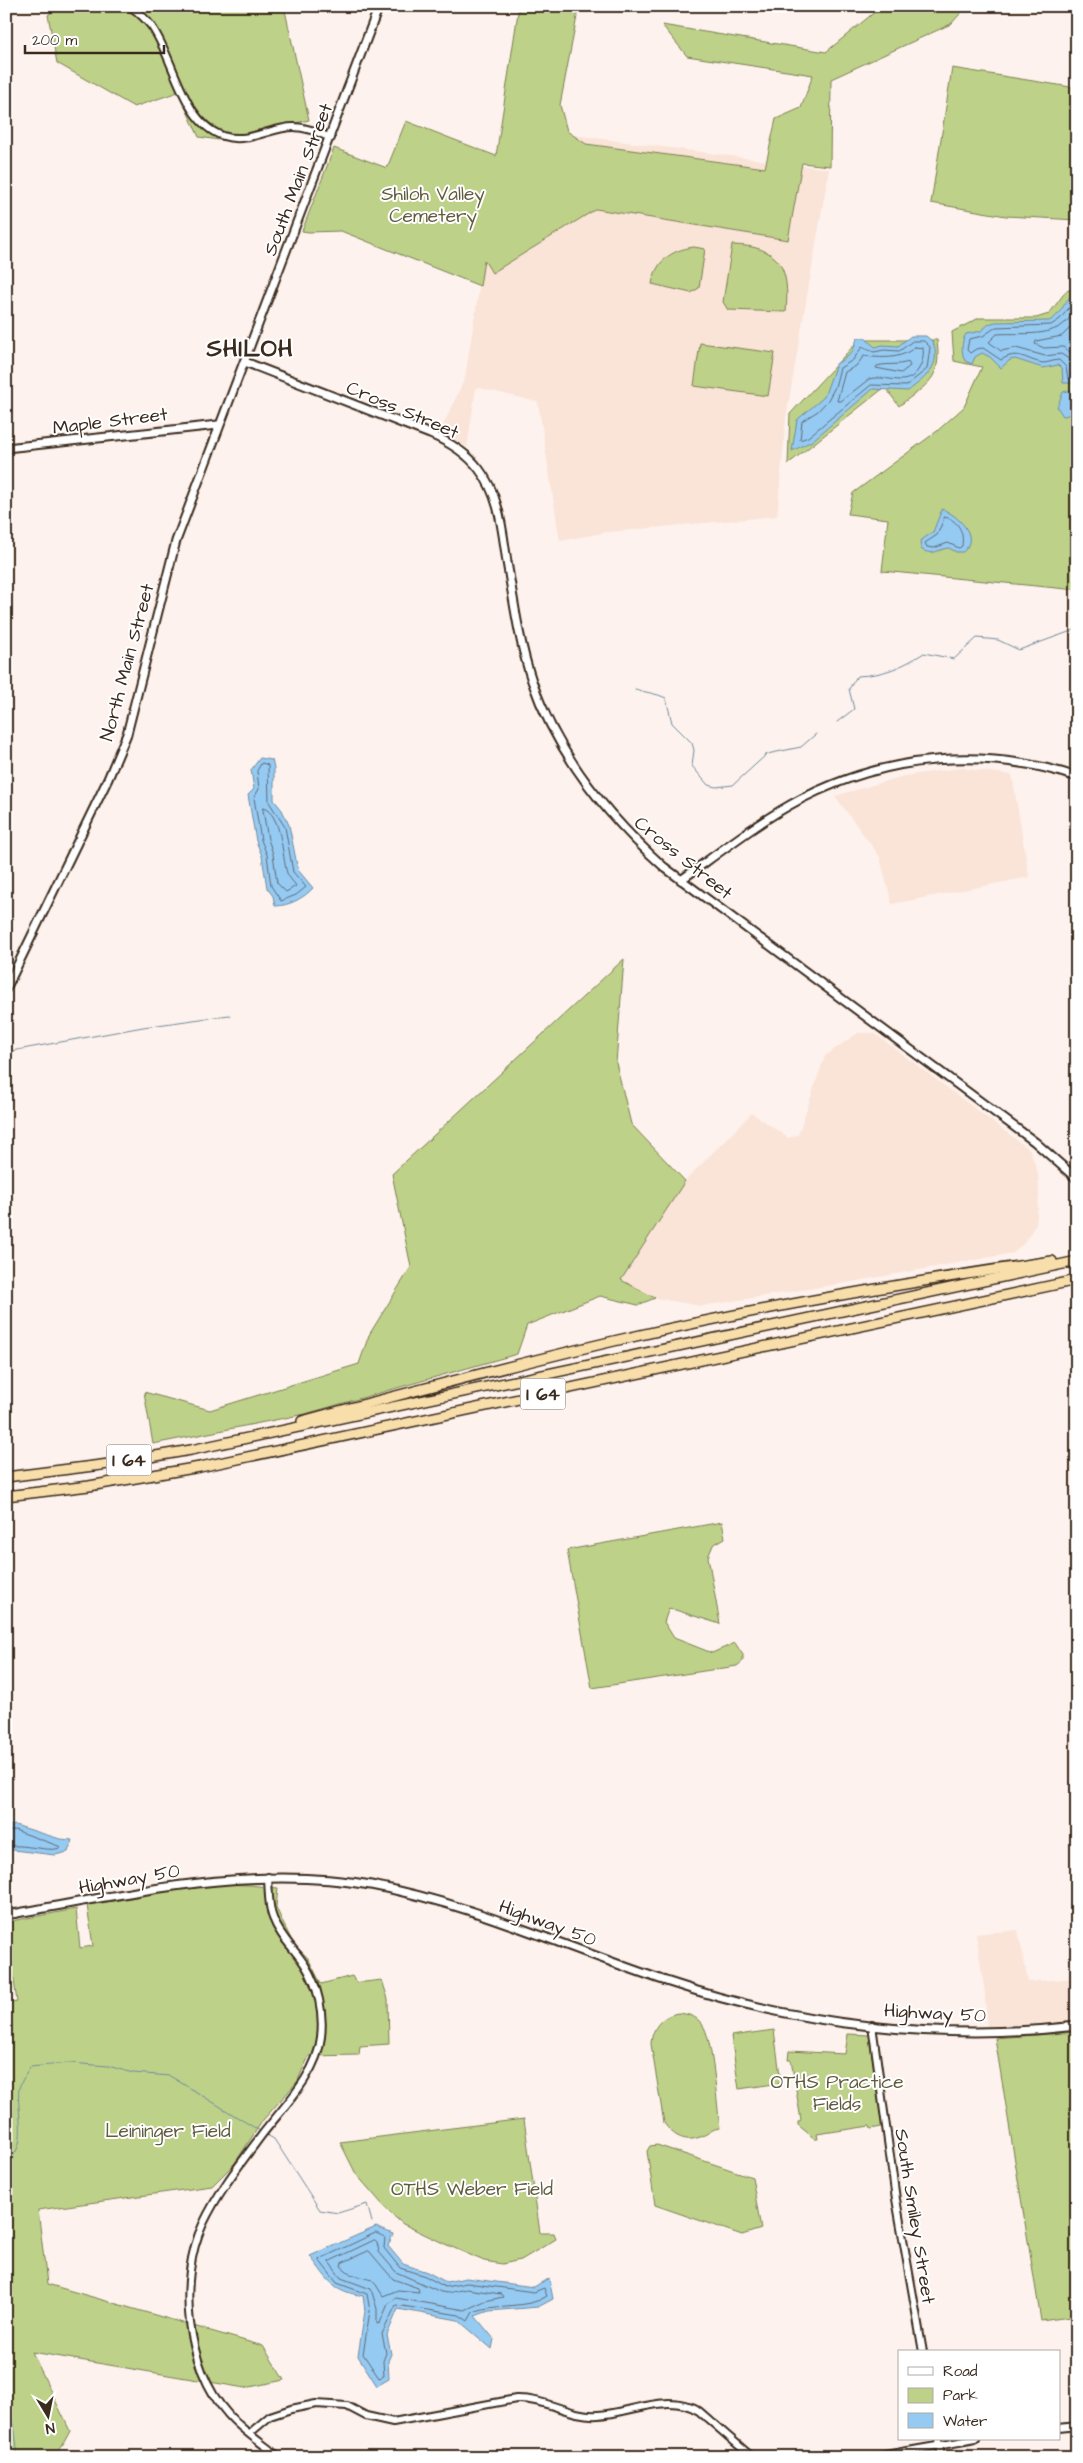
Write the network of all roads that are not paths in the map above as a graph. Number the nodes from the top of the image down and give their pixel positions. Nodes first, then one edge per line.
1 (130, 6) edge
2 (379, 6) edge
3 (331, 138) junction
4 (245, 362) junction
5 (218, 425) junction
6 (6, 448) edge
7 (1077, 776) edge
8 (681, 880) junction
9 (6, 990) edge
10 (1077, 1180) edge
11 (1077, 1259) edge
12 (1077, 1280) edge
13 (155, 1456) junction
14 (6, 1477) edge
15 (6, 1496) edge
16 (268, 1877) junction
17 (6, 1915) edge
18 (872, 2025) junction
19 (1077, 2026) edge
20 (923, 2350) edge
21 (1077, 2426) edge
22 (1060, 2428) edge
23 (250, 2434) junction
24 (964, 2440) edge
25 (939, 2442) edge
26 (279, 2457) edge
27 (752, 2457) edge
28 (874, 2457) edge
29 (941, 2457) edge

1 - 3 street
2 - 3 main road, South Main Street
3 - 4 main road, South Main Street
4 - 5 main road, North Main Street
4 - 8 main road, Cross Street
5 - 6 main road, Maple Street
5 - 9 main road, North Main Street
7 - 8 main road
8 - 10 main road, Cross Street
11 - 13 highway, I 64
11 - 13 highway
12 - 15 highway, I 64
13 - 14 highway, I 64
16 - 17 main road, Highway 50
16 - 18 main road, Highway 50
16 - 23 street
18 - 19 main road, Highway 50
18 - 20 street, South Smiley Street
21 - 22 street
23 - 26 street
23 - 27 street
24 - 25 street
25 - 28 street
25 - 29 street

